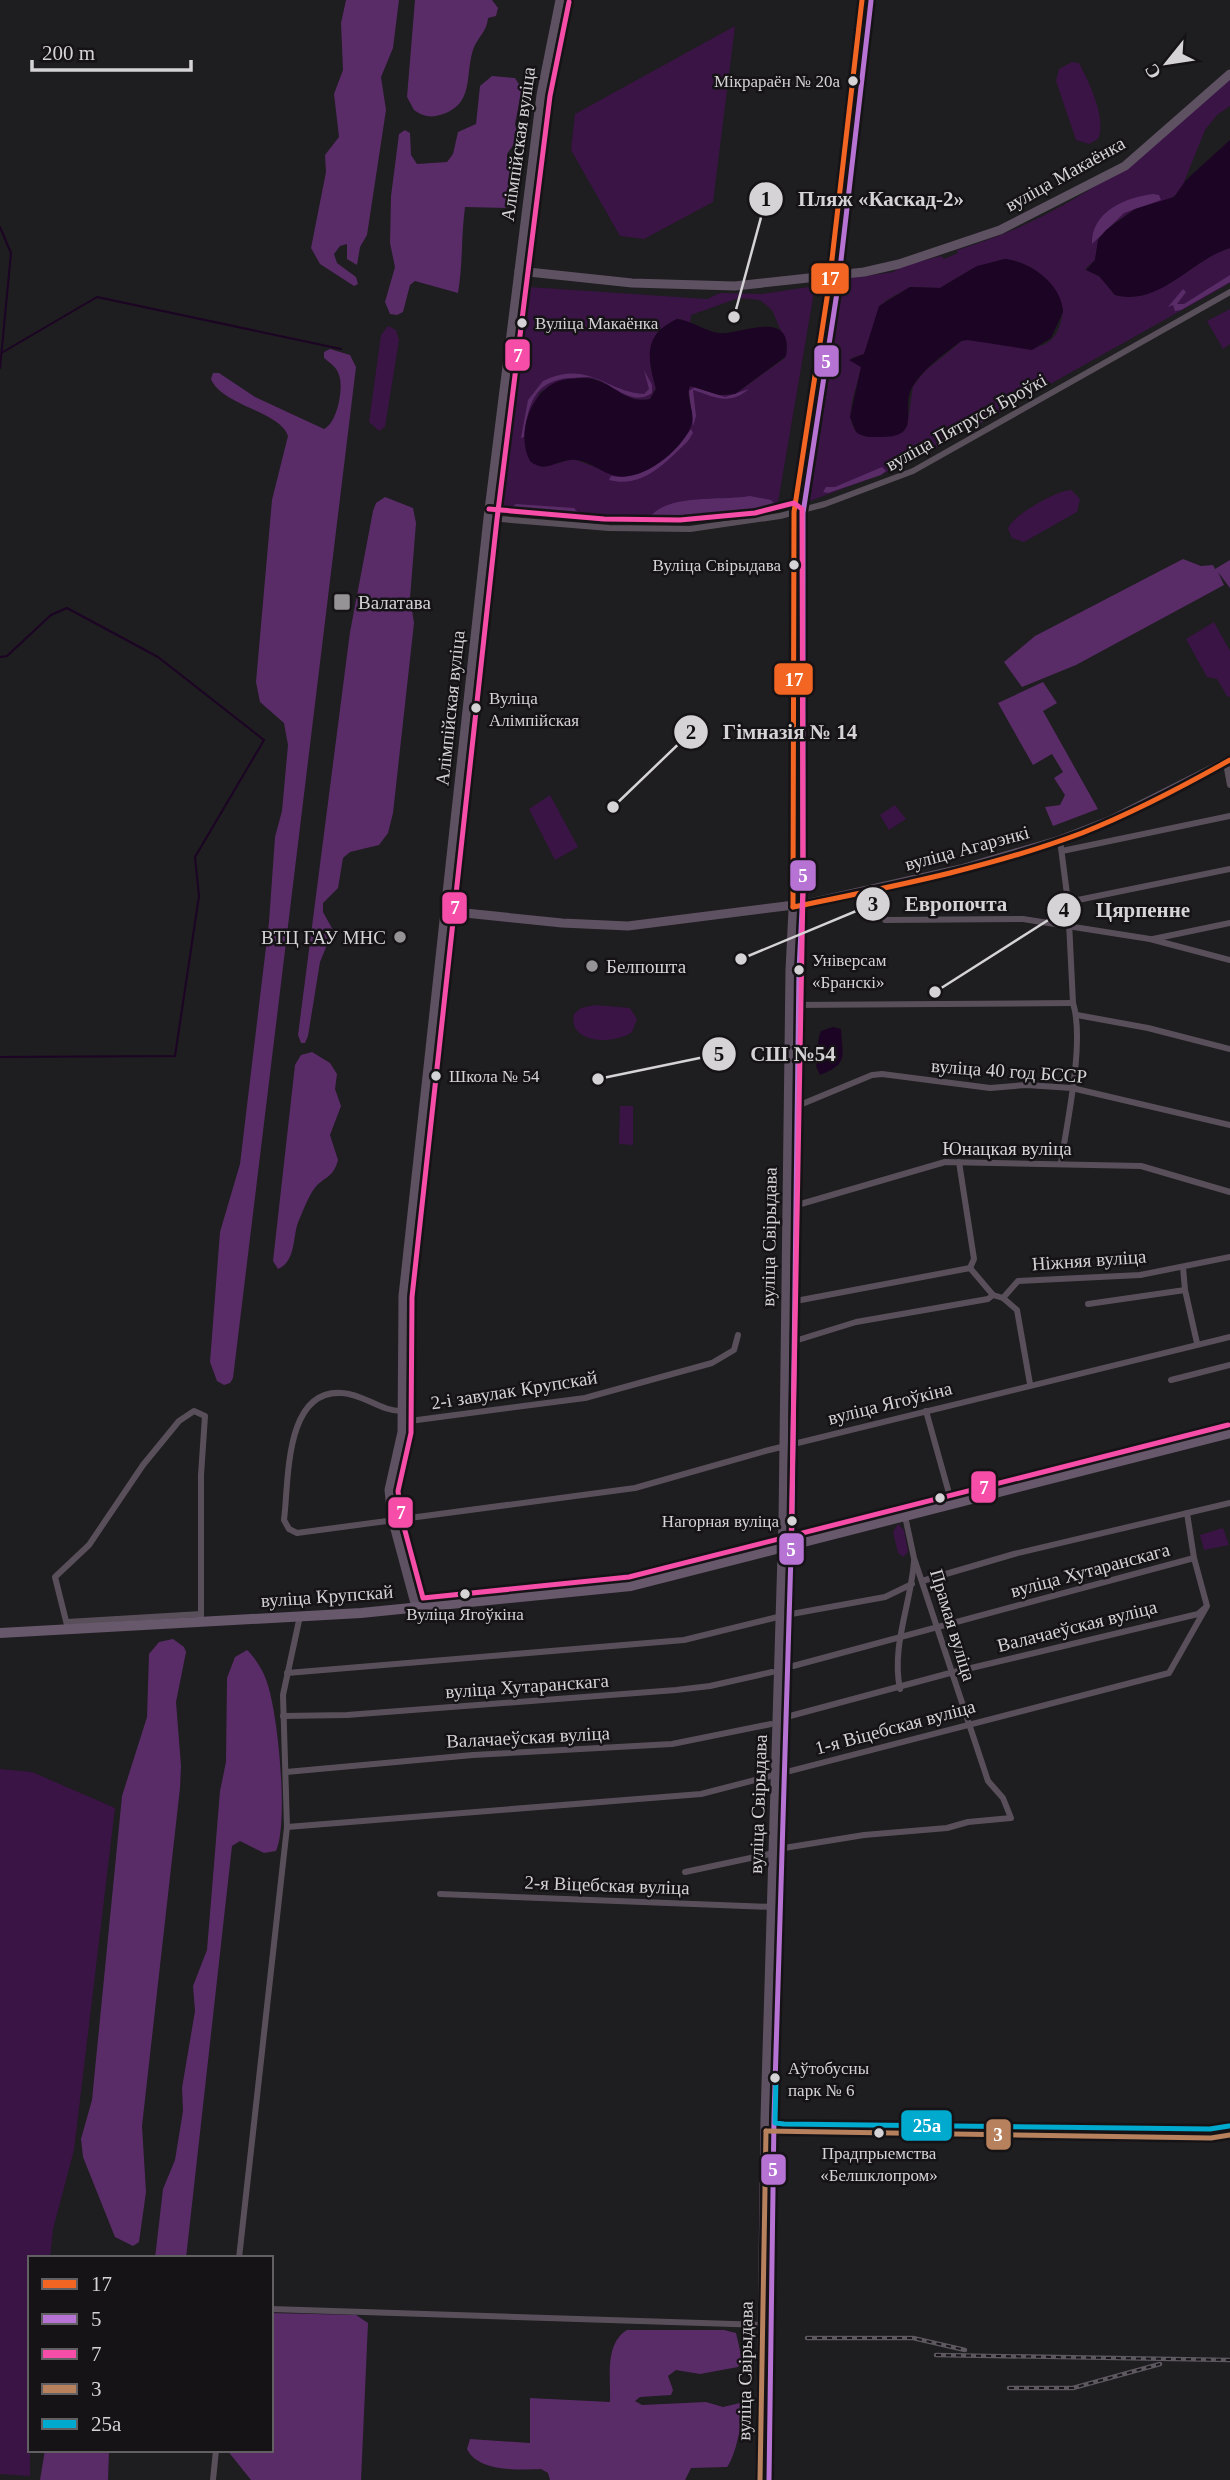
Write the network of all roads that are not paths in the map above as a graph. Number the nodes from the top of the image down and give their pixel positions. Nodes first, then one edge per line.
1 (560, 0) edge
2 (862, 0) edge
3 (1230, 74) edge
4 (519, 271) junction
5 (830, 274) junction
6 (1230, 292) edge
7 (794, 512) junction
8 (488, 518) junction
9 (1228, 762) edge
10 (1230, 785) edge
11 (1230, 816) edge
12 (1060, 840) junction
13 (1062, 851) junction
14 (1230, 869) edge
15 (880, 889) junction
16 (1068, 902) junction
17 (793, 907) junction
18 (446, 911) junction
19 (1230, 923) edge
20 (1069, 925) junction
21 (1150, 939) junction
22 (1230, 960) edge
23 (1073, 1003) junction
24 (790, 1005) junction
25 (1077, 1015) junction
26 (1230, 1049) edge
27 (1072, 1088) junction
28 (790, 1109) junction
29 (1230, 1125) edge
30 (959, 1162) junction
31 (1061, 1163) junction
32 (1230, 1192) edge
33 (787, 1208) junction
34 (1230, 1257) edge
35 (1183, 1267) junction
36 (970, 1268) junction
37 (1185, 1290) junction
38 (993, 1295) junction
39 (1003, 1298) junction
40 (785, 1303) junction
41 (1088, 1304) dead end
42 (738, 1335) dead end
43 (1230, 1337) edge
44 (1198, 1343) junction
45 (785, 1344) junction
46 (1230, 1365) edge
47 (1171, 1380) dead end
48 (1030, 1384) junction
49 (402, 1411) junction
50 (926, 1411) junction
51 (402, 1422) junction
52 (1230, 1433) edge
53 (784, 1447) junction
54 (1230, 1503) edge
55 (952, 1504) junction
56 (1187, 1513) junction
57 (905, 1516) junction
58 (392, 1518) junction
59 (782, 1548) junction
60 (914, 1558) junction
61 (1194, 1558) junction
62 (922, 1581) junction
63 (912, 1584) junction
64 (1207, 1606) junction
65 (416, 1607) junction
66 (300, 1616) junction
67 (781, 1616) junction
68 (201, 1617) junction
69 (68, 1625) junction
70 (937, 1626) junction
71 (0, 1633) edge
72 (900, 1635) junction
73 (793, 1666) dead end
74 (772, 1672) dead end
75 (287, 1673) junction
76 (950, 1673) junction
77 (900, 1689) junction
78 (283, 1716) junction
79 (790, 1716) dead end
80 (969, 1723) junction
81 (771, 1724) dead end
82 (286, 1772) junction
83 (776, 1775) junction
84 (1011, 1818) joint
85 (287, 1827) junction
86 (774, 1849) junction
87 (685, 1872) dead end
88 (440, 1894) dead end
89 (772, 1907) junction
90 (766, 2131) junction
91 (1230, 2136) edge
92 (239, 2256) edge
93 (273, 2309) edge
94 (764, 2325) junction
95 (216, 2452) edge
96 (213, 2480) edge
97 (761, 2480) edge

1 - 4 main road, Алімпійская вуліца
2 - 5 main road, вуліца Свірыдава
3 - 5 main road, вуліца Макаёнка
4 - 5 main road, вуліца Макаёнка
4 - 8 main road, Алімпійская вуліца
5 - 7 main road, вуліца Свірыдава
6 - 7 street, вуліца Пятруся Броўкі
7 - 8 street, вуліца Пятруся Броўкі
7 - 17 main road, вуліца Свірыдава
8 - 18 main road, Алімпійская вуліца
9 - 10 street
9 - 12 main road, вуліца Агарэнкі
11 - 13 street
12 - 13 street
12 - 15 main road, вуліца Агарэнкі
13 - 16 street
14 - 16 street
15 - 17 main road, вуліца Агарэнкі
15 - 20 street
16 - 20 street
17 - 18 main road, вуліца Агарэнкі
17 - 24 main road, вуліца Свірыдава
18 - 49 main road, Алімпійская вуліца
19 - 21 street
20 - 21 street
20 - 23 street
21 - 22 street
23 - 24 street
23 - 25 street
24 - 28 main road, вуліца Свірыдава
25 - 26 street
25 - 27 street
27 - 28 street, вуліца 40 год БССР
27 - 29 street, вуліца 40 год БССР
27 - 31 street
28 - 33 main road, вуліца Свірыдава
30 - 31 street, Юнацкая вуліца
30 - 33 street, Юнацкая вуліца
30 - 36 street
31 - 32 street, Юнацкая вуліца
33 - 40 main road, вуліца Свірыдава
34 - 35 street, Ніжняя вуліца
35 - 37 street
35 - 39 street, Ніжняя вуліца
36 - 38 street
36 - 40 street
37 - 41 street
37 - 44 street
38 - 39 street
38 - 45 street
39 - 48 street
40 - 45 main road, вуліца Свірыдава
42 - 51 street, 2-і завулак Крупскай
43 - 44 street, вуліца Ягоўкіна
44 - 48 street, вуліца Ягоўкіна
45 - 53 main road, вуліца Свірыдава
46 - 47 street
48 - 50 street, вуліца Ягоўкіна
49 - 51 main road, Алімпійская вуліца
49 - 58 street, вуліца Ягоўкіна
50 - 53 street, вуліца Ягоўкіна
50 - 55 street
51 - 58 main road
52 - 55 main road, вуліца Крупскай
53 - 58 street, вуліца Ягоўкіна
53 - 59 main road, вуліца Свірыдава
54 - 56 street
55 - 57 main road, вуліца Крупскай
56 - 61 street
56 - 62 street
57 - 59 main road, вуліца Крупскай
57 - 60 street, Прамая вуліца
58 - 65 main road
59 - 65 main road, вуліца Крупскай
59 - 67 main road, вуліца Свірыдава
60 - 62 street, Прамая вуліца
60 - 63 street
61 - 64 street
61 - 70 street, вуліца Хутаранскага
62 - 70 street, Прамая вуліца
63 - 67 street
63 - 72 street
64 - 76 street, Валачаеўская вуліца
64 - 80 street, 1-я Віцебская вуліца
65 - 66 main road, вуліца Крупскай
66 - 68 main road, вуліца Крупскай
66 - 75 street
67 - 75 street
67 - 83 main road, вуліца Свірыдава
68 - 69 main road, вуліца Крупскай
68 - 69 street
69 - 71 main road, вуліца Крупскай
70 - 72 street, вуліца Хутаранскага
70 - 76 street, Прамая вуліца
72 - 73 street, вуліца Хутаранскага
72 - 77 street
74 - 78 street, вуліца Хутаранскага
75 - 78 street
76 - 77 street, Валачаеўская вуліца
76 - 80 street, Прамая вуліца
77 - 79 street, Валачаеўская вуліца
78 - 82 street
80 - 83 street, 1-я Віцебская вуліца
80 - 84 street, Прамая вуліца
81 - 82 street, Валачаеўская вуліца
82 - 85 street
83 - 85 street, 1-я Віцебская вуліца
83 - 86 main road, вуліца Свірыдава
84 - 86 street, 2-я Віцебская вуліца
85 - 92 street
86 - 87 street, 2-я Віцебская вуліца
86 - 89 main road, вуліца Свірыдава
88 - 89 street, 2-я Віцебская вуліца
89 - 90 main road, вуліца Свірыдава
90 - 91 main road
90 - 94 main road, вуліца Свірыдава
93 - 94 street
94 - 97 main road, вуліца Свірыдава
95 - 96 street

